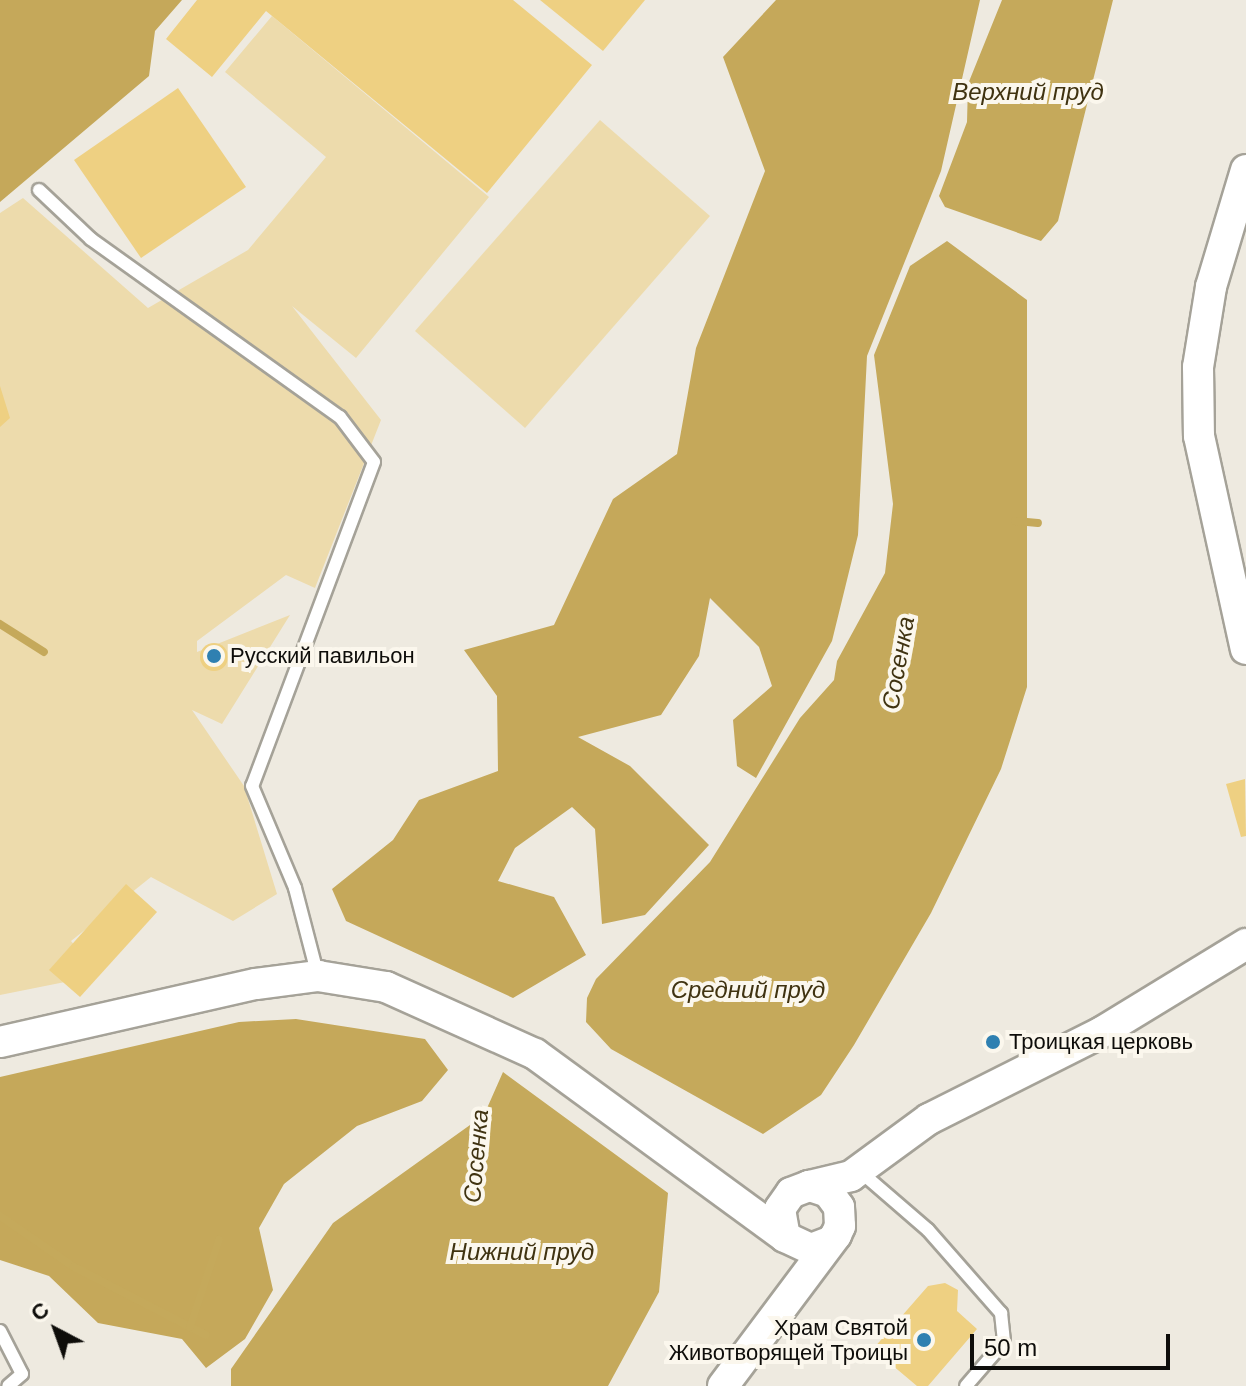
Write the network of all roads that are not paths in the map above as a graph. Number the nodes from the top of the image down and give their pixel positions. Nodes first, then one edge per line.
1 (1246, 170) edge
2 (39, 190) dead end
3 (1239, 590) edge
4 (1246, 649) edge
5 (1244, 943) edge
6 (318, 976) junction
7 (0, 1042) edge
8 (866, 1167) junction
9 (718, 1185) junction
10 (800, 1190) junction
11 (835, 1230) junction
12 (789, 1240) junction
13 (766, 1326) junction
14 (0, 1331) edge
15 (8, 1386) edge
16 (723, 1386) edge
17 (966, 1386) edge

1 - 3 street
2 - 6 lane
3 - 4 street
5 - 8 street
6 - 7 street
6 - 9 street
8 - 10 street
8 - 11 street
8 - 17 lane
9 - 10 street
9 - 12 street
10 - 11 street
10 - 12 street
11 - 12 street
11 - 13 street
12 - 13 street
13 - 16 street
14 - 15 lane

